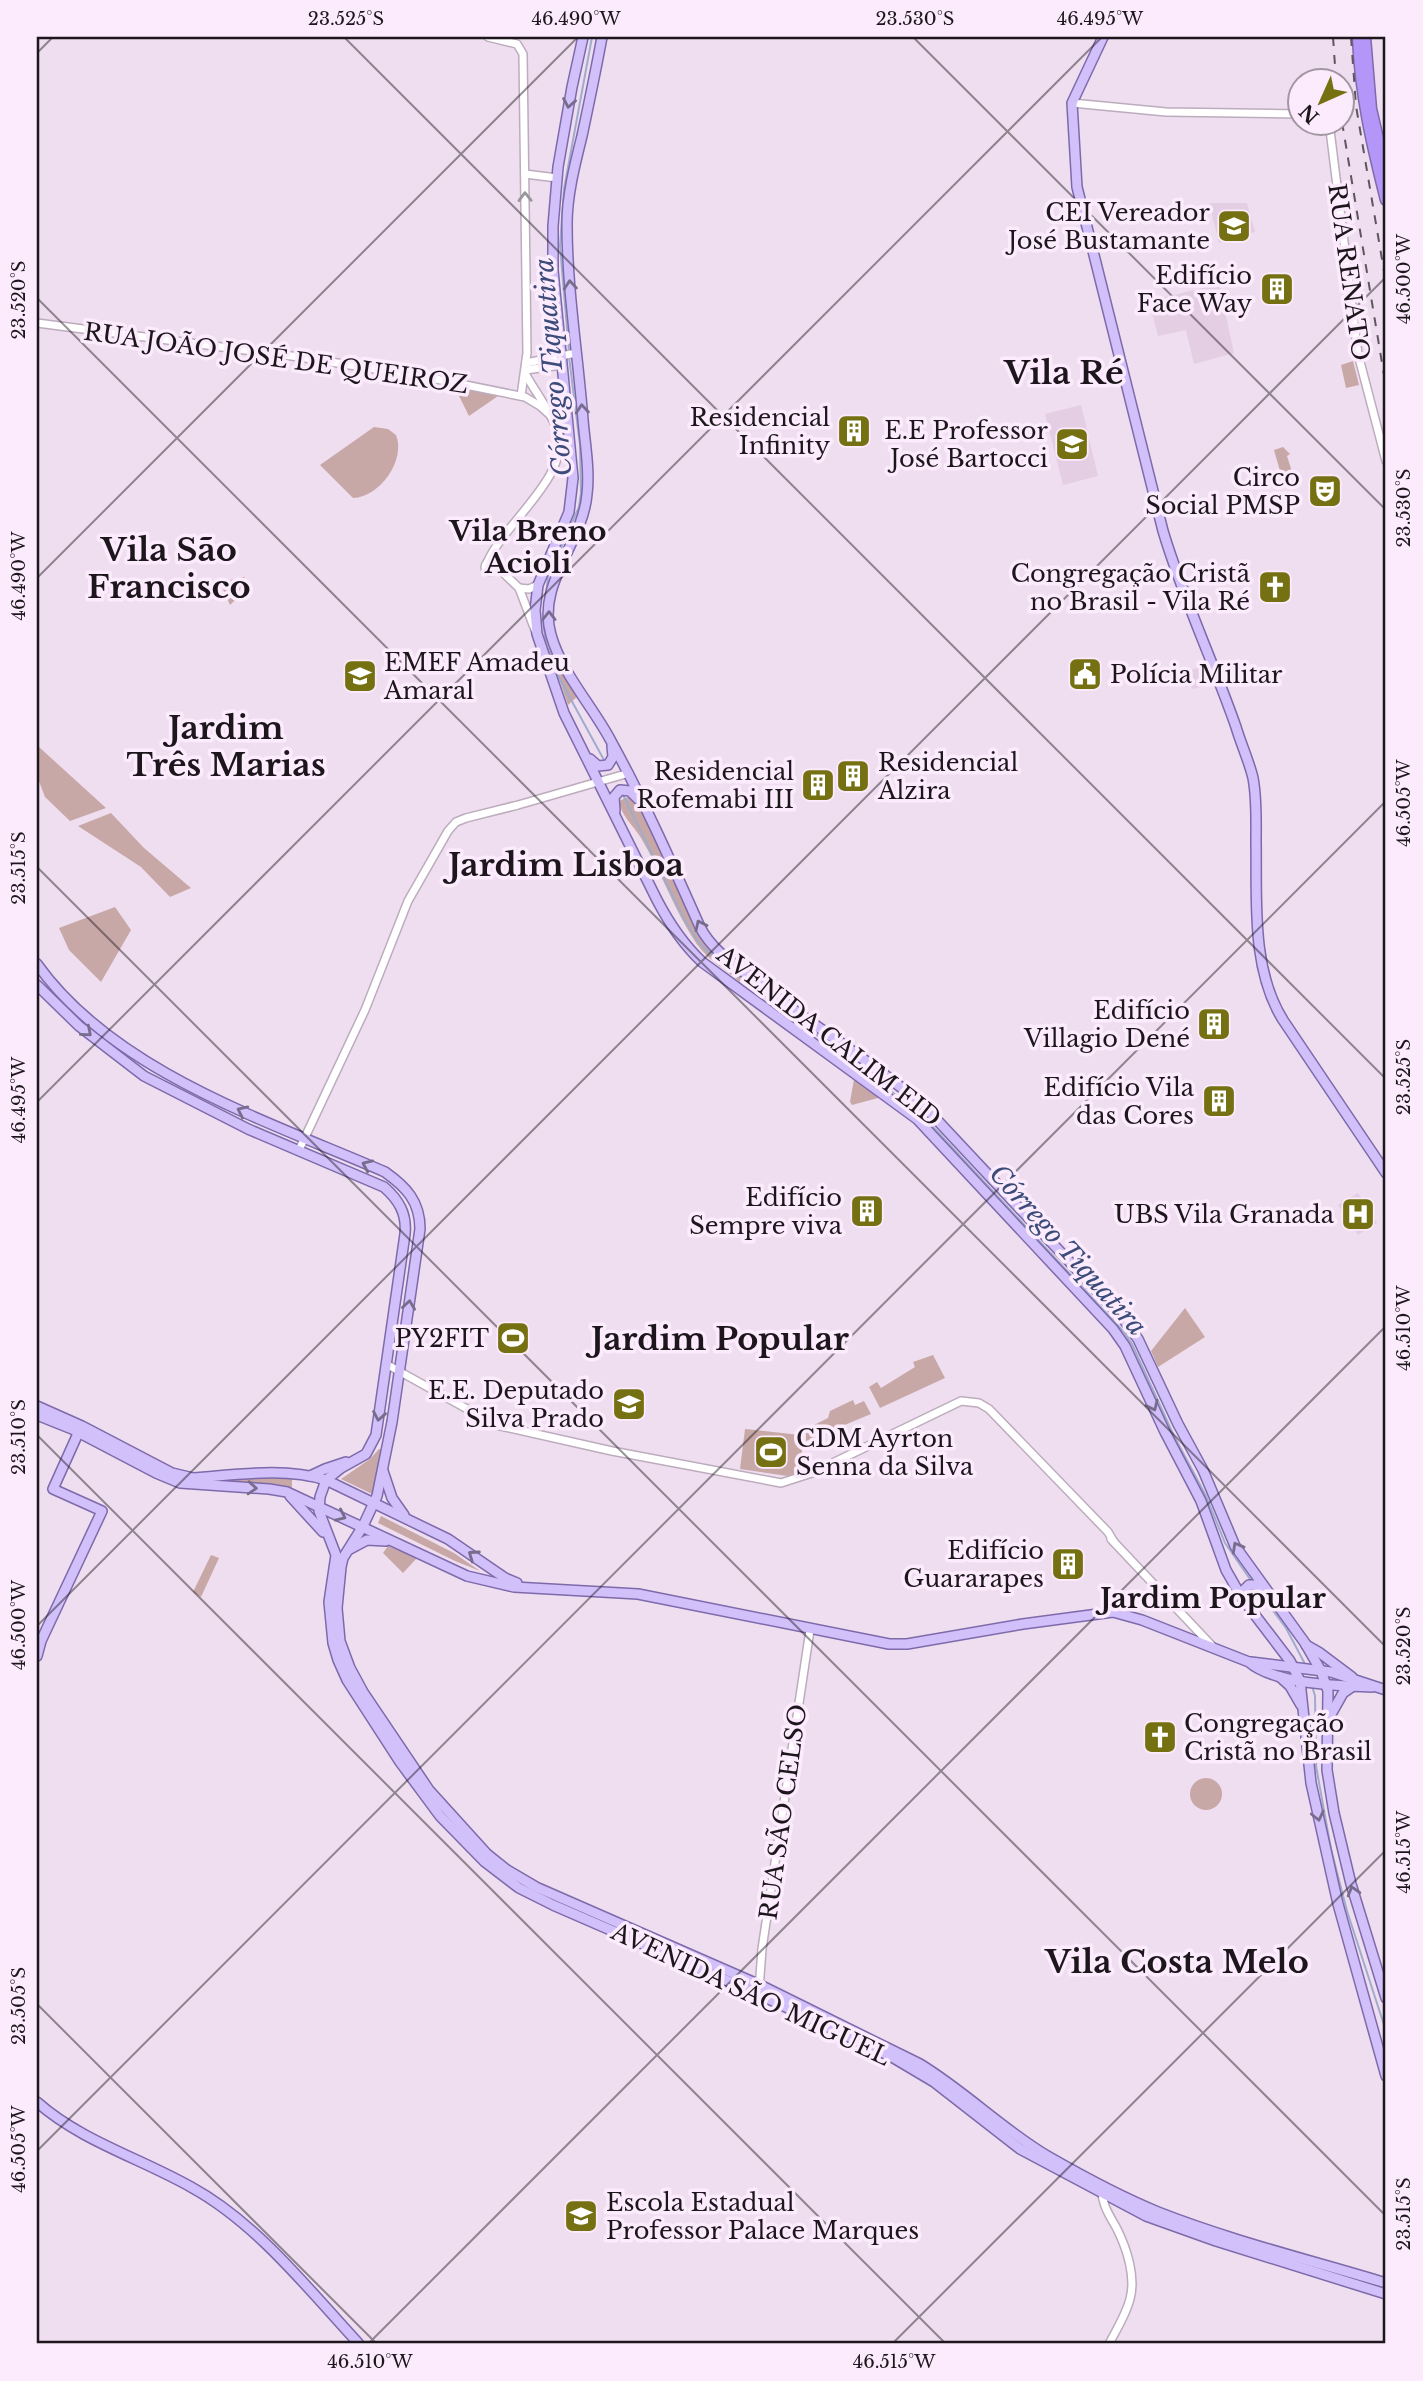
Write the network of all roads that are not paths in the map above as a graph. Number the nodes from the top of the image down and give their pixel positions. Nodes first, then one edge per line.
1 (488, 37) edge
2 (583, 37) edge
3 (602, 37) edge
4 (1103, 37) edge
5 (1358, 37) edge
6 (1366, 37) edge
7 (1072, 103) junction
8 (1286, 114) edge
9 (1331, 136) edge
10 (1386, 173) edge
11 (524, 174) junction
12 (557, 178) junction
13 (1386, 200) edge
14 (37, 323) edge
15 (567, 356) junction
16 (526, 369) junction
17 (521, 396) junction
18 (550, 415) junction
19 (1386, 461) edge
20 (538, 585) junction
21 (519, 588) junction
22 (537, 634) junction
23 (609, 736) junction
24 (580, 746) junction
25 (629, 773) junction
26 (598, 782) junction
27 (647, 812) junction
28 (617, 818) junction
29 (37, 964) edge
30 (37, 985) edge
31 (305, 1138) junction
32 (299, 1150) junction
33 (1386, 1173) edge
34 (388, 1365) junction
35 (400, 1372) junction
36 (1148, 1377) junction
37 (37, 1406) edge
38 (37, 1415) edge
39 (80, 1429) junction
40 (358, 1459) junction
41 (383, 1469) junction
42 (310, 1476) junction
43 (326, 1480) junction
44 (287, 1492) junction
45 (358, 1495) junction
46 (375, 1504) junction
47 (319, 1506) junction
48 (416, 1525) junction
49 (363, 1526) junction
50 (327, 1537) junction
51 (402, 1545) junction
52 (348, 1549) junction
53 (532, 1587) junction
54 (1269, 1594) junction
55 (1243, 1596) junction
56 (810, 1630) junction
57 (1306, 1644) junction
58 (1213, 1647) junction
59 (1281, 1648) junction
60 (37, 1656) edge
61 (1249, 1662) junction
62 (1268, 1664) junction
63 (1295, 1668) junction
64 (1320, 1671) junction
65 (1276, 1674) junction
66 (1301, 1681) junction
67 (1354, 1683) junction
68 (1325, 1684) junction
69 (1386, 1690) edge
70 (1305, 1715) junction
71 (1329, 1718) junction
72 (1309, 1751) junction
73 (1325, 1752) junction
74 (1367, 1968) junction
75 (759, 1989) junction
76 (1386, 1998) edge
77 (1386, 2076) edge
78 (37, 2102) edge
79 (1102, 2189) junction
80 (1386, 2283) edge
81 (1386, 2294) edge
82 (359, 2344) edge
83 (1109, 2344) edge

1 - 11 street
2 -> 12 main road, AVENIDA CALIM EID
15 -> 3 main road, AVENIDA CALIM EID
4 - 7 main road
5 - 13 highway
6 - 10 highway
7 - 8 street
7 - 33 main road
9 - 19 street, RUA RENATO
11 - 12 street
16 -> 11 street
12 - 15 main road, AVENIDA CALIM EID
14 - 17 street, RUA JOÃO JOSÉ DE QUEIROZ
15 - 16 street
15 - 20 main road, AVENIDA CALIM EID
23 -> 15 main road, AVENIDA CALIM EID
16 - 17 street
16 - 18 street
17 - 18 street, RUA JOÃO JOSÉ DE QUEIROZ
18 - 21 street
20 - 21 street
20 - 22 main road, AVENIDA CALIM EID
21 - 22 street
22 - 24 main road, AVENIDA CALIM EID
23 - 24 main road
23 - 25 main road, AVENIDA CALIM EID
24 - 26 main road, AVENIDA CALIM EID
25 - 26 street
25 - 27 main road, AVENIDA CALIM EID
26 - 28 main road, AVENIDA CALIM EID
26 - 31 street
27 - 28 main road
36 -> 27 main road, AVENIDA CALIM EID
28 - 36 main road, AVENIDA CALIM EID
31 -> 29 main road
30 -> 32 main road
31 - 32 street
35 -> 31 main road, AVENIDA SÃO MIGUEL
32 - 34 main road
34 - 35 street
34 -> 40 main road
35 - 41 main road, AVENIDA SÃO MIGUEL
35 - 58 street
54 -> 36 main road, AVENIDA CALIM EID
36 -> 55 main road, AVENIDA CALIM EID
37 - 39 main road
38 - 39 main road
39 - 42 main road
39 -> 44 main road
39 - 60 main road
40 - 42 main road
40 - 43 main road
41 - 46 main road, AVENIDA SÃO MIGUEL
41 - 48 main road
42 - 43 main road
43 - 45 main road
43 - 47 main road, AVENIDA SÃO MIGUEL
44 - 47 main road
44 - 50 main road
45 - 46 main road
45 - 49 main road
46 - 48 main road
46 - 49 main road, AVENIDA SÃO MIGUEL
47 -> 49 main road
47 - 50 main road, AVENIDA SÃO MIGUEL
53 -> 48 main road
49 - 51 main road
49 - 52 main road, AVENIDA SÃO MIGUEL
50 - 75 main road, AVENIDA SÃO MIGUEL
51 - 52 main road
51 - 53 main road
52 - 75 main road, AVENIDA SÃO MIGUEL
53 - 56 main road
54 - 55 main road
54 - 57 main road, AVENIDA CALIM EID
55 - 59 main road, AVENIDA CALIM EID
56 - 58 main road
56 - 75 street, RUA SÃO CELSO
57 - 64 main road, AVENIDA CALIM EID
57 - 67 main road
58 - 61 main road
59 - 62 main road
59 - 63 main road, AVENIDA CALIM EID
61 - 62 main road
61 - 65 main road
62 - 63 main road
63 - 64 main road
63 - 66 main road, AVENIDA CALIM EID
64 - 67 main road
64 - 68 main road, AVENIDA CALIM EID
65 - 66 main road
65 - 70 main road
66 - 68 main road
66 - 70 main road, AVENIDA CALIM EID
67 - 68 main road
67 - 69 main road
67 - 71 main road
68 - 71 main road, AVENIDA CALIM EID
70 - 72 main road, AVENIDA CALIM EID
71 - 73 main road, AVENIDA CALIM EID
72 - 73 main road
72 -> 74 main road, AVENIDA CALIM EID
74 -> 73 main road, AVENIDA CALIM EID
74 - 76 main road
74 - 77 main road
75 - 79 main road, AVENIDA SÃO MIGUEL
78 - 82 main road
79 - 80 main road, AVENIDA SÃO MIGUEL
79 - 81 main road, AVENIDA SÃO MIGUEL
79 - 83 street

